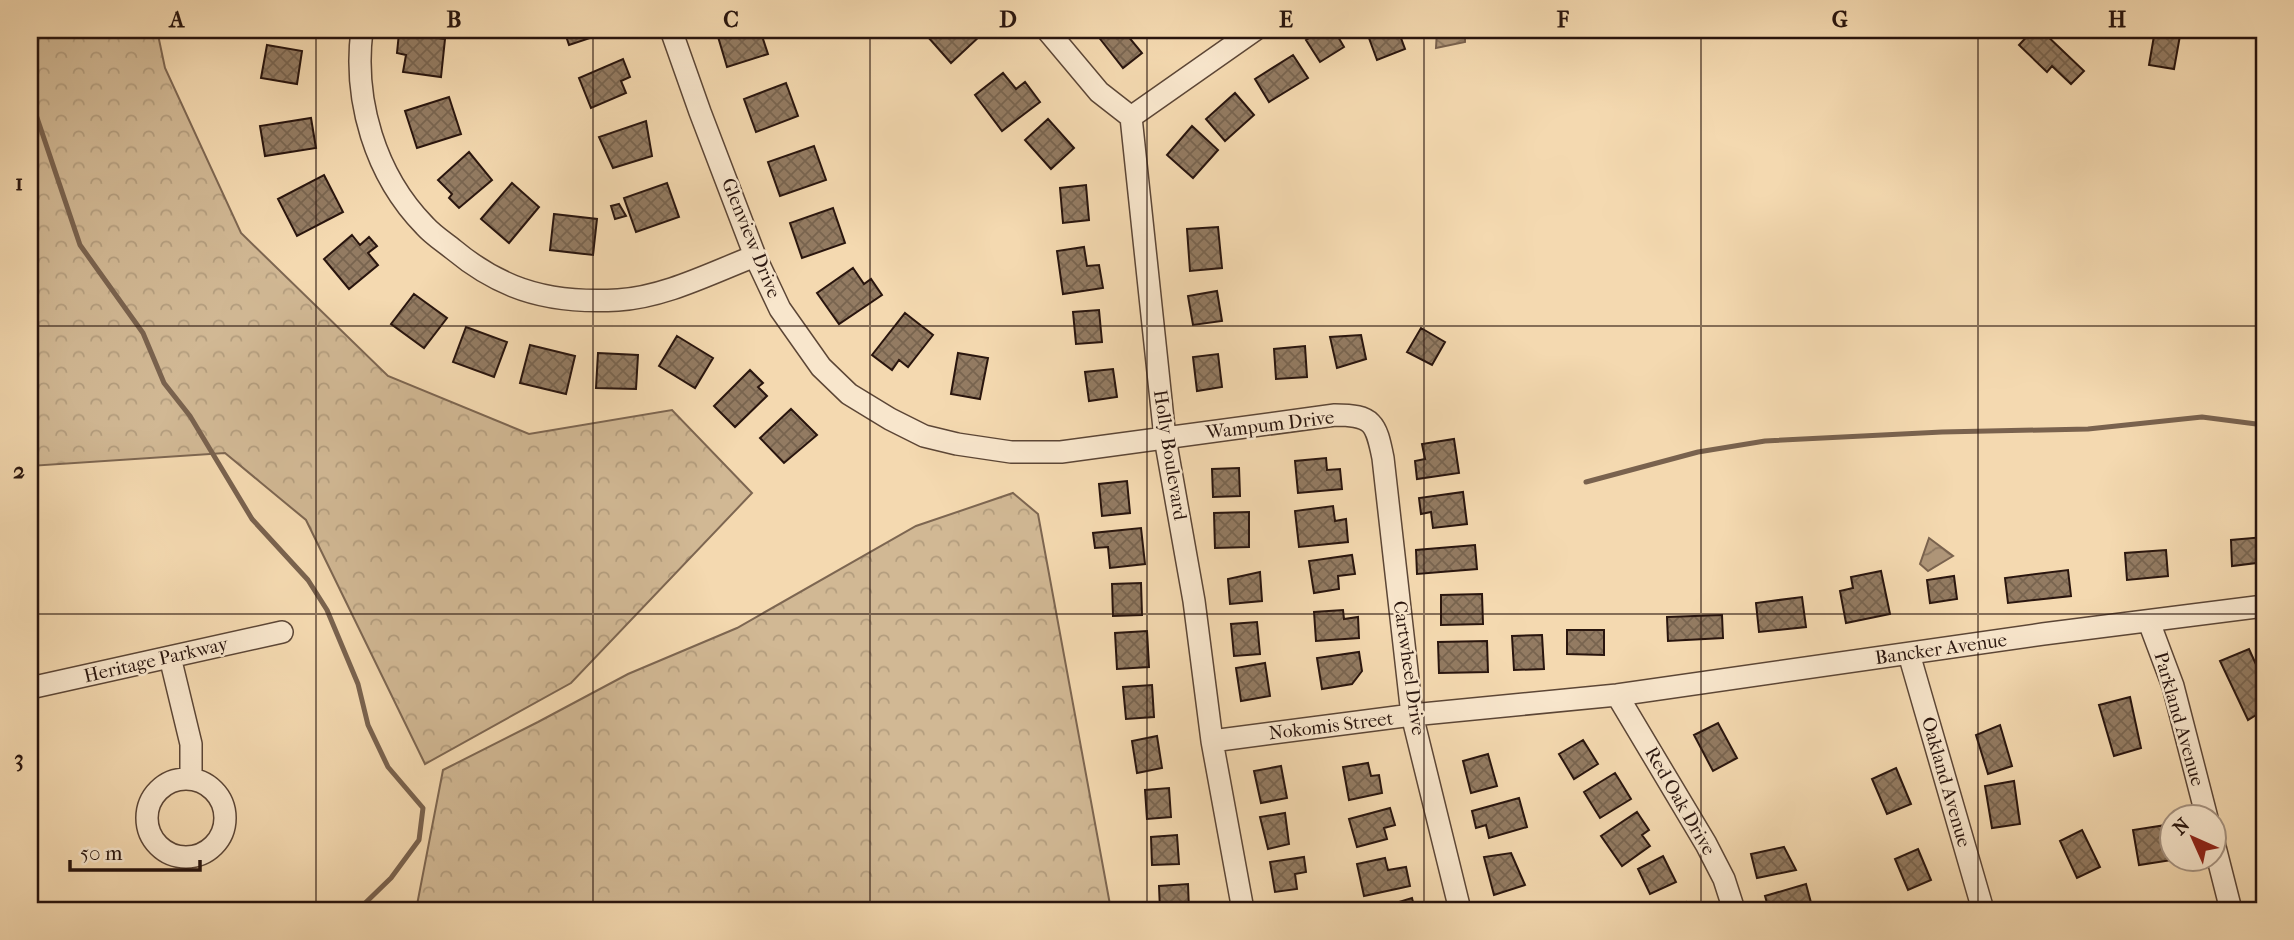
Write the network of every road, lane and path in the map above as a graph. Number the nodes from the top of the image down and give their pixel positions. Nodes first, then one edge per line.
1 (362, 30) edge
2 (671, 30) edge
3 (1047, 30) edge
4 (1255, 30) edge
5 (1130, 117) junction
6 (755, 256) junction
7 (1372, 424) joint
8 (1165, 438) junction
9 (2264, 606) edge
10 (2149, 622) junction
11 (282, 632) dead end
12 (1909, 654) junction
13 (170, 657) junction
14 (30, 688) edge
15 (1618, 695) junction
16 (1412, 715) junction
17 (1212, 741) junction
18 (191, 779) dead end
19 (2204, 804) edge
20 (2222, 874) edge
21 (1243, 910) edge
22 (1460, 910) edge
23 (1734, 910) edge
24 (1983, 910) edge
25 (2231, 910) edge

1 - 6 street
2 - 6 street, Glenview Drive
3 - 5 street
4 - 5 street
5 - 8 street, Holly Boulevard
6 - 8 street, Glenview Drive
7 - 8 street, Wampum Drive
7 - 16 street, Cartwheel Drive
8 - 17 street, Holly Boulevard
9 - 10 street, Bancker Avenue
10 - 12 street, Bancker Avenue
10 - 19 street, Parkland Avenue
11 - 13 street, Heritage Parkway
12 - 15 street, Bancker Avenue
12 - 24 street, Oakland Avenue
13 - 14 street, Heritage Parkway
13 - 18 street
15 - 16 street, Nokomis Street
15 - 23 street, Red Oak Drive
16 - 17 street, Nokomis Street
16 - 22 street, Cartwheel Drive
17 - 21 street, Holly Boulevard
20 - 25 street

